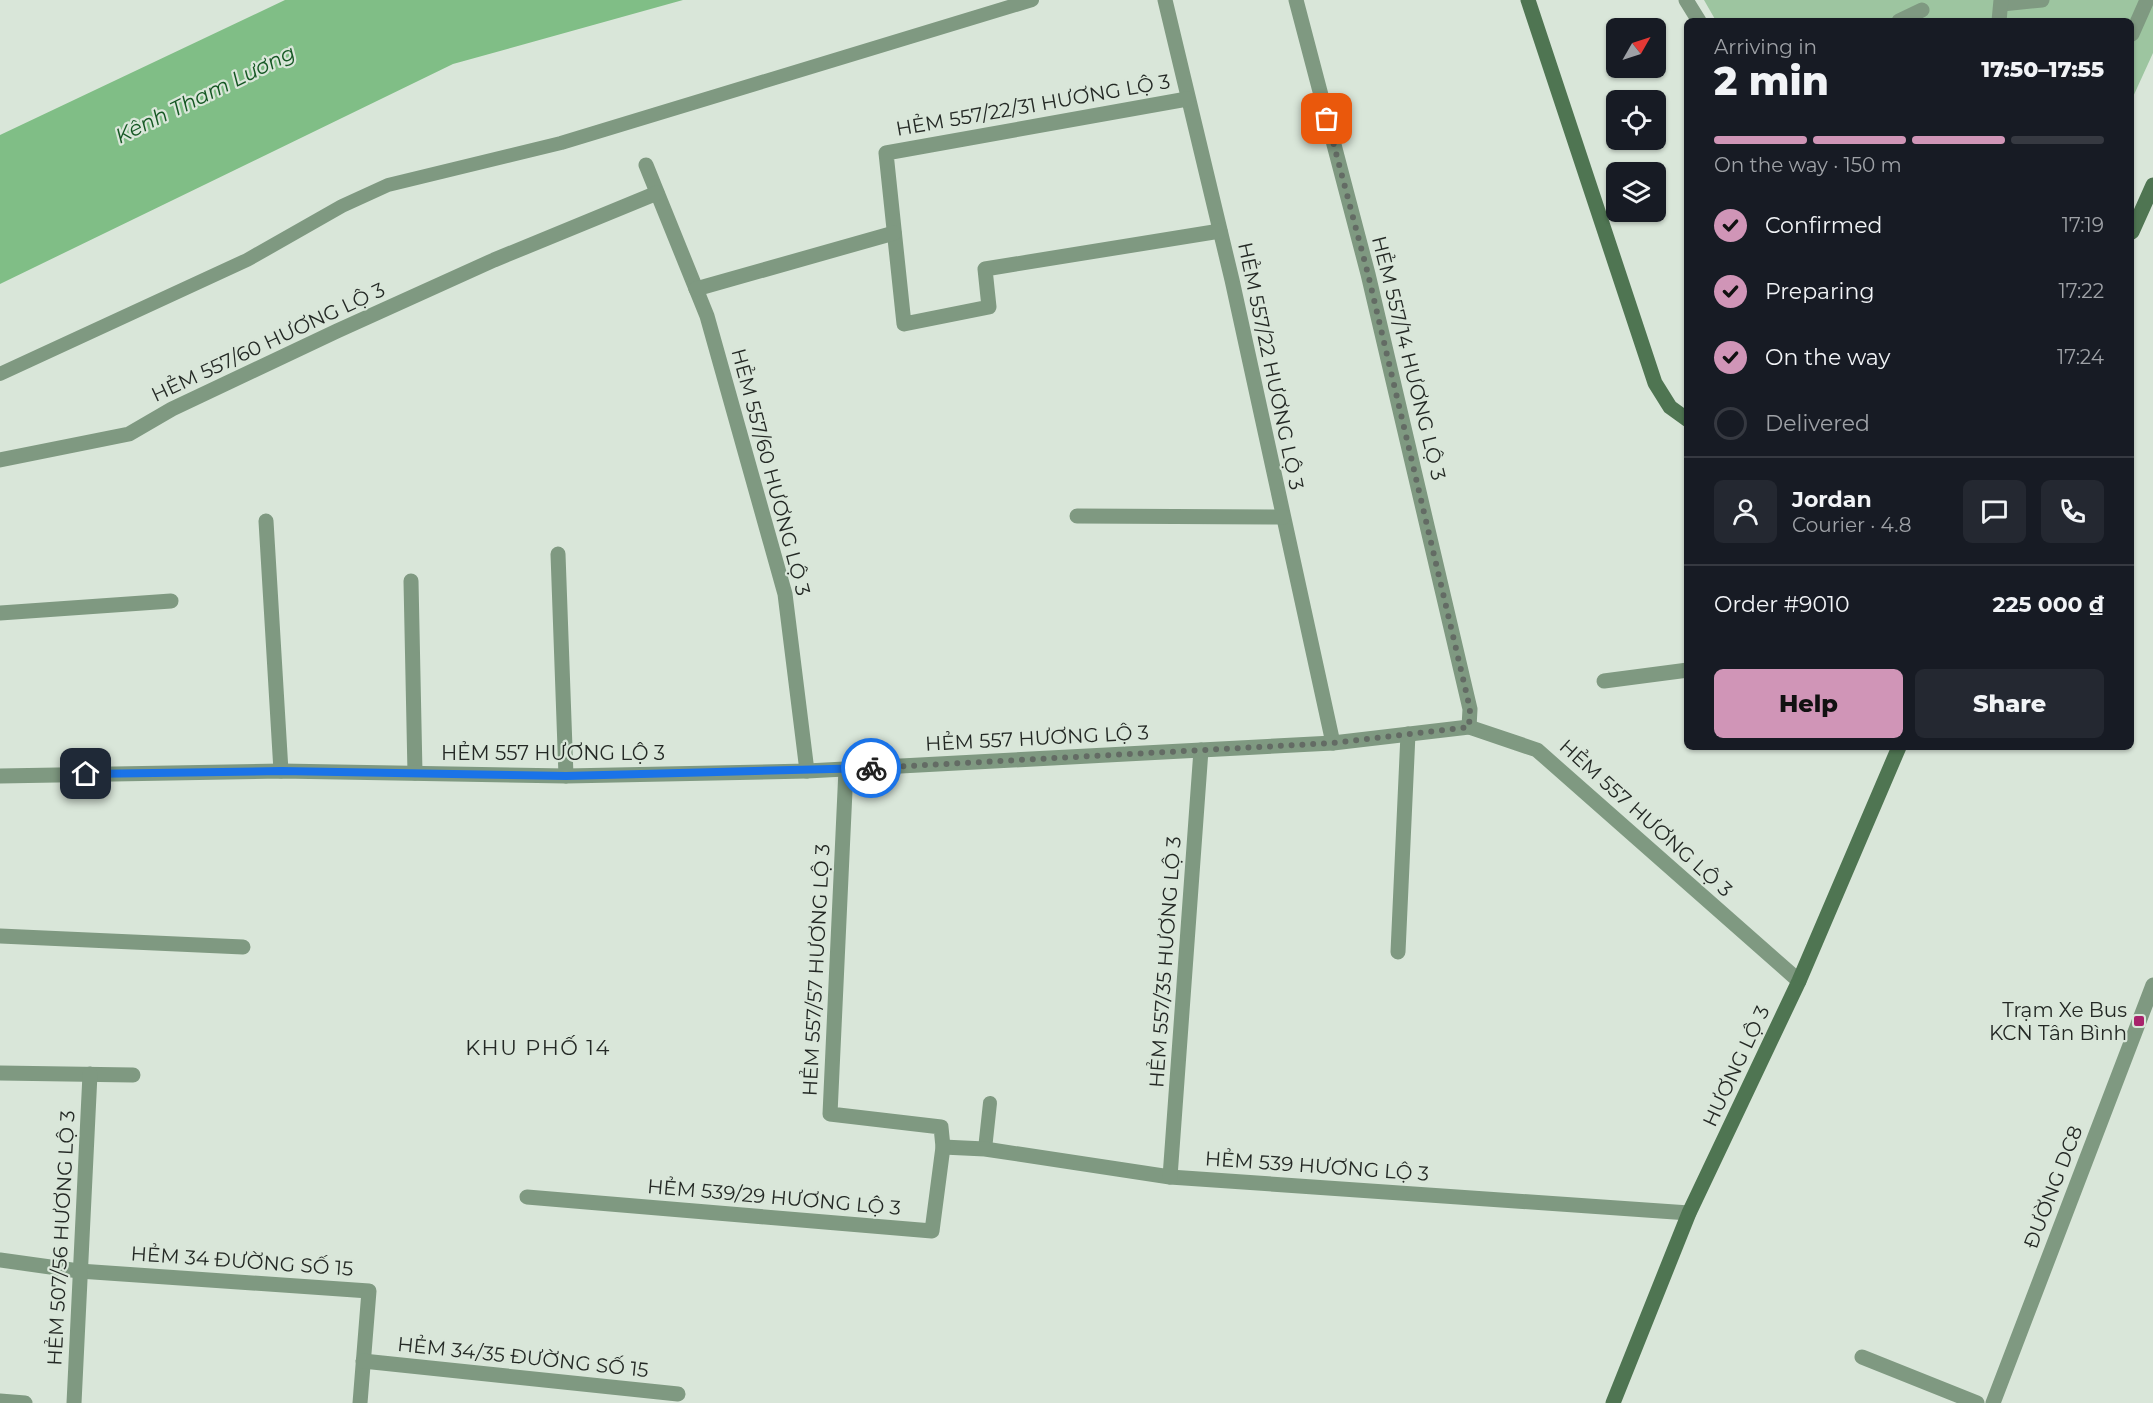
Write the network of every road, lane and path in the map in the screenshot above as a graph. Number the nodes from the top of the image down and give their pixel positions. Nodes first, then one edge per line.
1 (1032, 0) edge
2 (1165, 0) edge
3 (1296, 0) edge
4 (1528, 0) edge
5 (1686, 0) edge
6 (2042, 0) edge
7 (2147, 0) edge
8 (2001, 2) edge
9 (1923, 10) edge
10 (1697, 18) edge
11 (1906, 18) edge
12 (2000, 18) edge
13 (2134, 29) edge
14 (1186, 99) junction
15 (646, 165) dead end
16 (2153, 185) edge
17 (657, 193) junction
18 (2134, 228) edge
19 (1220, 231) junction
20 (894, 233) junction
21 (696, 290) junction
22 (0, 374) edge
23 (1684, 417) edge
24 (0, 459) edge
25 (1077, 516) dead end
26 (1283, 517) junction
27 (266, 521) dead end
28 (558, 554) dead end
29 (411, 581) dead end
30 (171, 601) dead end
31 (0, 613) edge
32 (1684, 671) edge
33 (1604, 681) dead end
34 (1469, 727) junction
35 (1408, 734) junction
36 (1333, 743) junction
37 (1201, 750) junction
38 (1898, 750) edge
39 (846, 769) junction
40 (281, 771) junction
41 (807, 771) junction
42 (415, 773) junction
43 (0, 776) edge
44 (566, 776) junction
45 (0, 936) edge
46 (243, 947) dead end
47 (1398, 952) dead end
48 (1799, 981) junction
49 (2153, 985) edge
50 (0, 1073) edge
51 (90, 1074) junction
52 (133, 1075) dead end
53 (990, 1104) dead end
54 (943, 1147) junction
55 (986, 1149) junction
56 (1170, 1177) junction
57 (527, 1197) dead end
58 (1689, 1213) junction
59 (0, 1260) edge
60 (80, 1271) junction
61 (1862, 1357) dead end
62 (363, 1361) junction
63 (678, 1394) dead end
64 (0, 1401) edge
65 (25, 1403) edge
66 (74, 1403) edge
67 (360, 1403) edge
68 (1613, 1403) edge
69 (1977, 1403) edge
70 (1993, 1403) edge

1 - 22 lane
2 - 14 street, HẺM 557/22 HƯƠNG LỘ 3
3 - 34 street, HẺM 557/14 HƯƠNG LỘ 3
4 - 23 street
5 - 10 street
6 - 8 street
7 - 13 street
8 - 12 street
9 - 11 street
14 - 19 street, HẺM 557/22 HƯƠNG LỘ 3
14 - 20 street, HẺM 557/22/31 HƯƠNG LỘ 3
15 - 17 street, HẺM 557/60 HƯƠNG LỘ 3
16 - 18 street
17 - 21 street, HẺM 557/60 HƯƠNG LỘ 3
17 - 24 street, HẺM 557/60 HƯƠNG LỘ 3
19 - 20 street
19 - 26 street, HẺM 557/22 HƯƠNG LỘ 3
20 - 21 street
21 - 41 street, HẺM 557/60 HƯƠNG LỘ 3
25 - 26 street
26 - 36 street, HẺM 557/22 HƯƠNG LỘ 3
27 - 40 street
28 - 44 street
29 - 42 street
30 - 31 street
32 - 33 street
34 - 35 street, HẺM 557 HƯƠNG LỘ 3
34 - 48 street, HẺM 557 HƯƠNG LỘ 3
35 - 36 street, HẺM 557 HƯƠNG LỘ 3
35 - 47 street
36 - 37 street, HẺM 557 HƯƠNG LỘ 3
37 - 39 street, HẺM 557 HƯƠNG LỘ 3
37 - 56 street, HẺM 557/35 HƯƠNG LỘ 3
38 - 48 street, HƯƠNG LỘ 3
39 - 41 street, HẺM 557 HƯƠNG LỘ 3
39 - 54 street, HẺM 557/57 HƯƠNG LỘ 3
40 - 42 street, HẺM 557 HƯƠNG LỘ 3
40 - 43 street, HẺM 557 HƯƠNG LỘ 3
41 - 44 street, HẺM 557 HƯƠNG LỘ 3
42 - 44 street, HẺM 557 HƯƠNG LỘ 3
45 - 46 street
48 - 58 street, HƯƠNG LỘ 3
49 - 70 street, ĐƯỜNG DC8
50 - 51 street
51 - 52 street
51 - 60 street, HẺM 507/56 HƯƠNG LỘ 3
53 - 55 lane
54 - 55 street, HẺM 539 HƯƠNG LỘ 3
54 - 57 street, HẺM 539/29 HƯƠNG LỘ 3
55 - 56 street, HẺM 539 HƯƠNG LỘ 3
56 - 58 street, HẺM 539 HƯƠNG LỘ 3
58 - 68 street, HƯƠNG LỘ 3
59 - 60 street, HẺM 34 ĐƯỜNG SỐ 15
60 - 62 street, HẺM 34 ĐƯỜNG SỐ 15
60 - 66 street, HẺM 507/56 HƯƠNG LỘ 3
61 - 69 street
62 - 63 street, HẺM 34/35 ĐƯỜNG SỐ 15
62 - 67 street, HẺM 34 ĐƯỜNG SỐ 15
64 - 65 street

